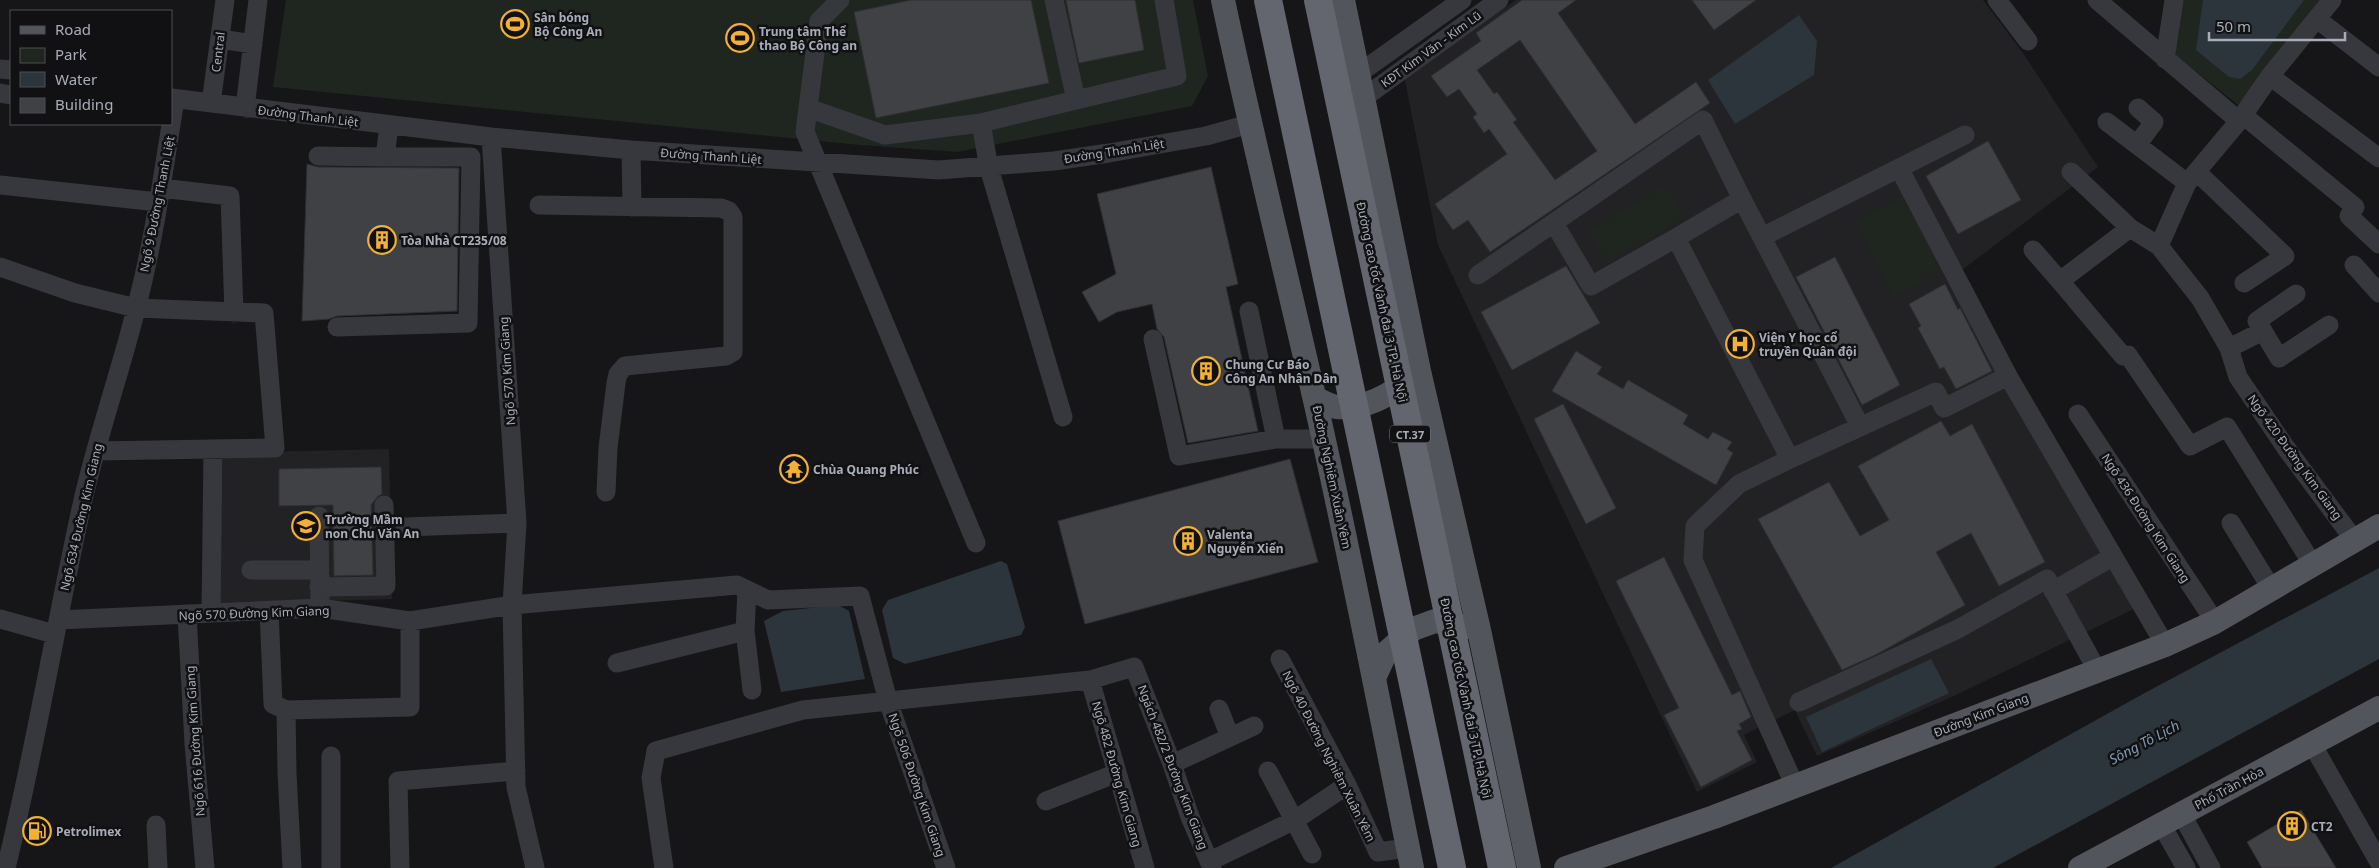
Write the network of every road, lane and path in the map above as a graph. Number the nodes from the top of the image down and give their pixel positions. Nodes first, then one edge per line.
1 (225, 0) edge
2 (258, 0) edge
3 (840, 0) edge
4 (1054, 0) edge
5 (1164, 0) edge
6 (1223, 0) edge
7 (1268, 0) edge
8 (1318, 0) edge
9 (1343, 0) edge
10 (1462, 0) edge
11 (1499, 0) edge
12 (1997, 0) edge
13 (2096, 0) edge
14 (2174, 0) edge
15 (2332, 0) edge
16 (2317, 19) junction
17 (220, 40) junction
18 (2028, 41) dead end
19 (254, 44) junction
20 (2165, 59) junction
21 (2379, 67) edge
22 (1358, 74) junction
23 (2270, 76) junction
24 (173, 99) edge
25 (1362, 99) junction
26 (1076, 100) junction
27 (211, 103) junction
28 (245, 108) junction
29 (808, 108) junction
30 (2138, 108) dead end
31 (2241, 118) junction
32 (2107, 122) dead end
33 (981, 123) junction
34 (1249, 124) junction
35 (169, 125) edge
36 (388, 125) junction
37 (1965, 135) dead end
38 (492, 137) junction
39 (2137, 144) junction
40 (631, 150) junction
41 (318, 156) dead end
42 (385, 157) junction
43 (2379, 158) edge
44 (817, 163) junction
45 (989, 168) junction
46 (1899, 168) junction
47 (2071, 172) dead end
48 (2192, 177) junction
49 (0, 185) edge
50 (160, 195) junction
51 (1742, 198) junction
52 (539, 205) dead end
53 (632, 207) junction
54 (1554, 223) junction
55 (2130, 228) junction
56 (1762, 236) junction
57 (1676, 238) junction
58 (2379, 244) edge
59 (2159, 246) junction
60 (2033, 250) dead end
61 (2354, 265) dead end
62 (0, 267) edge
63 (1478, 275) dead end
64 (2375, 280) edge
65 (2060, 281) junction
66 (2244, 283) dead end
67 (2296, 294) dead end
68 (136, 308) junction
69 (1249, 311) dead end
70 (234, 313) junction
71 (2329, 325) dead end
72 (337, 327) dead end
73 (2262, 331) junction
74 (1153, 339) dead end
75 (2229, 348) junction
76 (1419, 371) junction
77 (2008, 376) junction
78 (1315, 398) junction
79 (2078, 414) dead end
80 (1063, 417) dead end
81 (1860, 426) junction
82 (1276, 439) junction
83 (1323, 439) junction
84 (213, 450) junction
85 (96, 451) junction
86 (1790, 459) junction
87 (606, 492) dead end
88 (384, 505) dead end
89 (319, 516) dead end
90 (517, 523) junction
91 (2231, 523) dead end
92 (2379, 526) edge
93 (405, 528) dead end
94 (2355, 541) junction
95 (976, 543) dead end
96 (2112, 557) junction
97 (2313, 565) junction
98 (251, 570) dead end
99 (319, 578) junction
100 (2271, 588) junction
101 (747, 590) junction
102 (2053, 591) junction
103 (512, 605) junction
104 (320, 608) junction
105 (269, 611) junction
106 (211, 613) junction
107 (187, 614) junction
108 (0, 619) edge
109 (410, 621) junction
110 (2214, 622) junction
111 (56, 627) junction
112 (1479, 630) junction
113 (746, 631) junction
114 (2165, 644) junction
115 (1280, 659) dead end
116 (617, 662) dead end
117 (2098, 672) junction
118 (1374, 678) junction
119 (1090, 680) junction
120 (752, 690) dead end
121 (888, 701) junction
122 (1799, 702) dead end
123 (2379, 708) edge
124 (1219, 709) dead end
125 (286, 710) junction
126 (1254, 726) dead end
127 (1230, 738) junction
128 (2312, 744) junction
129 (332, 756) dead end
130 (1172, 764) junction
131 (516, 771) junction
132 (1268, 771) dead end
133 (1117, 773) junction
134 (1347, 785) junction
135 (1795, 786) junction
136 (1046, 801) dead end
137 (2171, 818) junction
138 (1294, 820) junction
139 (156, 825) dead end
140 (1312, 854) dead end
141 (1410, 858) edge
142 (2379, 862) edge
143 (1211, 864) edge
144 (6, 868) edge
145 (158, 868) edge
146 (205, 868) edge
147 (292, 868) edge
148 (331, 868) edge
149 (400, 868) edge
150 (535, 868) edge
151 (664, 868) edge
152 (946, 868) edge
153 (1145, 868) edge
154 (1452, 868) edge
155 (1502, 868) edge
156 (1528, 868) edge
157 (1566, 868) edge
158 (2080, 868) edge
159 (2186, 868) edge
160 (2211, 868) edge

1 - 17 street, Central
2 - 19 street
3 - 29 street
4 - 26 street
5 - 26 street
6 - 34 main road, Đường Nghiêm Xuân Yêm
7 - 154 highway, bridge
8 - 155 highway, Đường cao tốc Vành đai 3 TP. Hà Nội / CT.37, bridge
9 - 22 main road
10 - 22 street, KĐT Kim Văn - Kim Lũ
11 - 25 street, KĐT Kim Văn - Kim Lũ
12 - 18 street
13 - 20 street
14 - 20 street
15 - 16 street
16 - 21 street
16 - 23 street
17 - 19 street
17 - 27 street, Central
19 - 28 street
20 - 31 street
22 - 25 main road
23 - 31 street
23 - 43 street
24 - 27 street, Đường Thanh Liệt
25 - 76 main road
26 - 33 street
27 - 28 street, Đường Thanh Liệt
28 - 36 street, Đường Thanh Liệt
29 - 33 street
29 - 44 street
30 - 39 street
31 - 48 street
31 - 58 street
32 - 39 street
33 - 45 street
34 - 45 street, Đường Thanh Liệt
34 - 78 main road, Đường Nghiêm Xuân Yêm
35 - 50 street, Ngõ 9 Đường Thanh Liệt
36 - 38 street, Đường Thanh Liệt
36 - 42 street
37 - 46 street
38 - 40 street, Đường Thanh Liệt
38 - 90 street, Ngõ 570 Kim Giang
39 - 48 street
40 - 44 street, Đường Thanh Liệt
40 - 53 street
41 - 42 street
42 - 72 street
44 - 45 street, Đường Thanh Liệt
44 - 95 street
45 - 80 street
46 - 56 street
46 - 77 street
47 - 55 street, Ngõ 420 Đường Kim Giang
48 - 59 street
48 - 66 street
49 - 50 street
50 - 68 street, Ngõ 9 Đường Thanh Liệt
50 - 70 street
51 - 54 street
51 - 56 street
51 - 57 street
52 - 53 street
53 - 87 street
54 - 57 street
54 - 63 street
55 - 59 street, Ngõ 420 Đường Kim Giang
55 - 65 street
56 - 81 street
57 - 86 street
59 - 75 street, Ngõ 420 Đường Kim Giang
60 - 65 street
61 - 64 street
62 - 68 street
65 - 97 street
67 - 73 street
68 - 70 street
68 - 85 street, Ngõ 634 Đường Kim Giang
69 - 82 street
70 - 84 street
71 - 73 street
73 - 75 street
74 - 82 street
75 - 94 street, Ngõ 420 Đường Kim Giang
76 - 78 main road
76 - 112 main road
77 - 81 street
77 - 96 street
78 - 83 main road, Đường Nghiêm Xuân Yêm
79 - 110 street, Ngõ 436 Đường Kim Giang
81 - 86 street
82 - 83 street
83 - 118 main road, Đường Nghiêm Xuân Yêm
84 - 85 street
84 - 106 street
85 - 111 street, Ngõ 634 Đường Kim Giang
86 - 135 street
88 - 99 street
89 - 99 street
90 - 93 street
90 - 103 street, Ngõ 570 Kim Giang
91 - 100 street
92 - 94 main road, Đường Kim Giang
94 - 97 main road, Đường Kim Giang
96 - 102 street
96 - 114 street
97 - 100 main road, Đường Kim Giang
98 - 99 street
99 - 104 street
100 - 110 main road, Đường Kim Giang
101 - 103 street, Ngõ 570 Đường Kim Giang
101 - 113 street
101 - 121 street, Ngõ 506 Đường Kim Giang
102 - 117 street
102 - 122 street
103 - 109 street, Ngõ 570 Đường Kim Giang
103 - 131 street
104 - 105 street, Ngõ 570 Đường Kim Giang
104 - 109 street, Ngõ 570 Đường Kim Giang
105 - 106 street, Ngõ 570 Đường Kim Giang
105 - 125 street
106 - 107 street, Ngõ 570 Đường Kim Giang
107 - 111 street, Ngõ 570 Đường Kim Giang
107 - 146 street, Ngõ 616 Đường Kim Giang
108 - 111 street, Ngõ 570 Đường Kim Giang
109 - 125 street
110 - 114 main road, Đường Kim Giang
111 - 144 street, Ngõ 634 Đường Kim Giang
112 - 118 main road
112 - 156 main road
113 - 116 street
113 - 120 street
114 - 117 main road, Đường Kim Giang
115 - 134 street, Ngõ 40 Đường Nghiêm Xuân Yêm
117 - 135 main road, Đường Kim Giang
118 - 141 main road, Đường Nghiêm Xuân Yêm
119 - 121 street
119 - 130 street, Ngách 482/2 Đường Kim Giang
119 - 133 street, Ngõ 482 Đường Kim Giang
121 - 151 street
121 - 152 street, Ngõ 506 Đường Kim Giang
123 - 128 main road, Phố Trần Hòa
124 - 127 street
125 - 147 street
126 - 127 street
127 - 130 street
128 - 137 main road, Phố Trần Hòa
128 - 142 street
129 - 148 street
130 - 143 street, Ngách 482/2 Đường Kim Giang
131 - 149 street
131 - 150 street
132 - 138 street
133 - 136 street
133 - 153 street, Ngõ 482 Đường Kim Giang
134 - 138 street
134 - 141 street, Ngõ 40 Đường Nghiêm Xuân Yêm
135 - 157 main road, Đường Kim Giang
137 - 158 main road, Phố Trần Hòa
137 - 159 street
137 - 160 street
138 - 140 street
138 - 143 street
139 - 145 street

